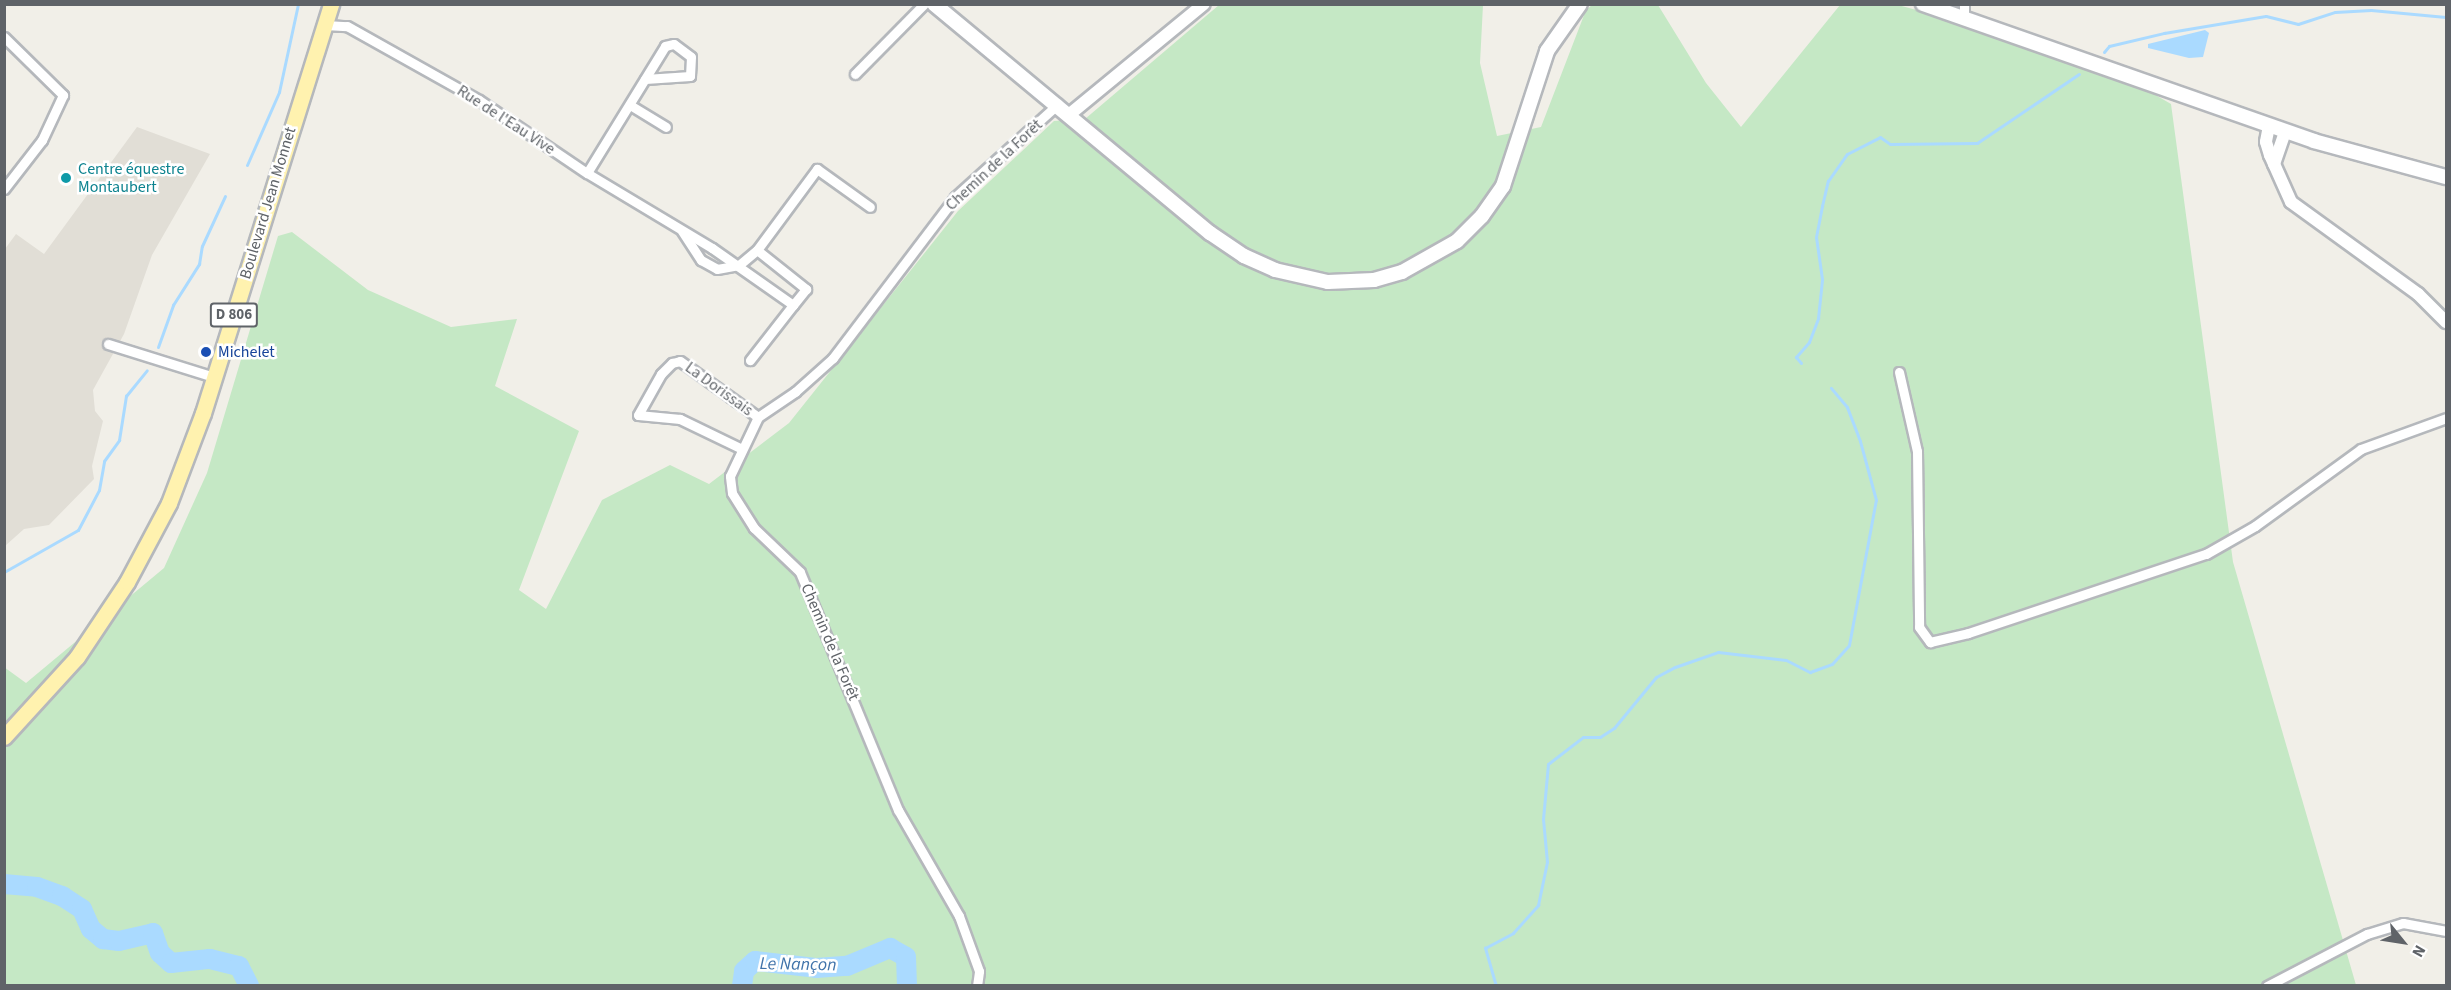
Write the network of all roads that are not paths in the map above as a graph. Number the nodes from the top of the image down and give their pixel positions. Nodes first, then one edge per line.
1 (331, 4) edge
2 (924, 4) edge
3 (934, 4) edge
4 (1580, 4) edge
5 (1923, 4) edge
6 (1964, 4) edge
7 (1199, 6) edge
8 (1964, 19) junction
9 (324, 25) junction
10 (4, 37) edge
11 (855, 74) dead end
12 (645, 79) junction
13 (1058, 104) junction
14 (630, 105) junction
15 (1070, 114) junction
16 (2269, 126) junction
17 (666, 127) dead end
18 (2285, 132) junction
19 (2274, 164) junction
20 (588, 174) junction
21 (2446, 177) edge
22 (4, 189) edge
23 (870, 207) dead end
24 (682, 231) junction
25 (757, 250) junction
26 (739, 266) junction
27 (793, 304) junction
28 (2446, 322) edge
29 (108, 344) dead end
30 (750, 360) dead end
31 (1899, 372) dead end
32 (214, 377) junction
33 (758, 417) junction
34 (2446, 418) edge
35 (740, 448) junction
36 (4, 737) edge
37 (2446, 931) edge
38 (977, 986) edge
39 (2267, 986) edge

1 - 9 main road, Boulevard Jean Monnet / D 806
2 - 11 street
3 - 13 main road
4 - 15 main road
5 - 8 main road
6 - 8 street
7 - 15 street
8 - 16 main road
9 - 20 street, Rue de l'Eau Vive
9 - 32 main road, Boulevard Jean Monnet / D 806
10 - 22 street
12 - 12 street
12 - 14 street
13 - 15 main road
13 - 33 street, Chemin de la Forêt
14 - 17 street
14 - 20 street
16 - 18 main road
16 - 19 street
18 - 19 street
18 - 21 main road
19 - 28 street
20 - 24 street, Rue de l'Eau Vive
23 - 25 street
24 - 26 street, Rue de l'Eau Vive
24 - 26 street, Rue de l'Eau Vive
25 - 26 street
25 - 27 street
26 - 27 street, Rue de l'Eau Vive
27 - 30 street
29 - 32 street
31 - 34 street
32 - 36 main road, Boulevard Jean Monnet / D 806
33 - 35 street, Chemin de la Forêt
33 - 35 street, La Dorissais
35 - 38 street, Chemin de la Forêt
37 - 39 street

